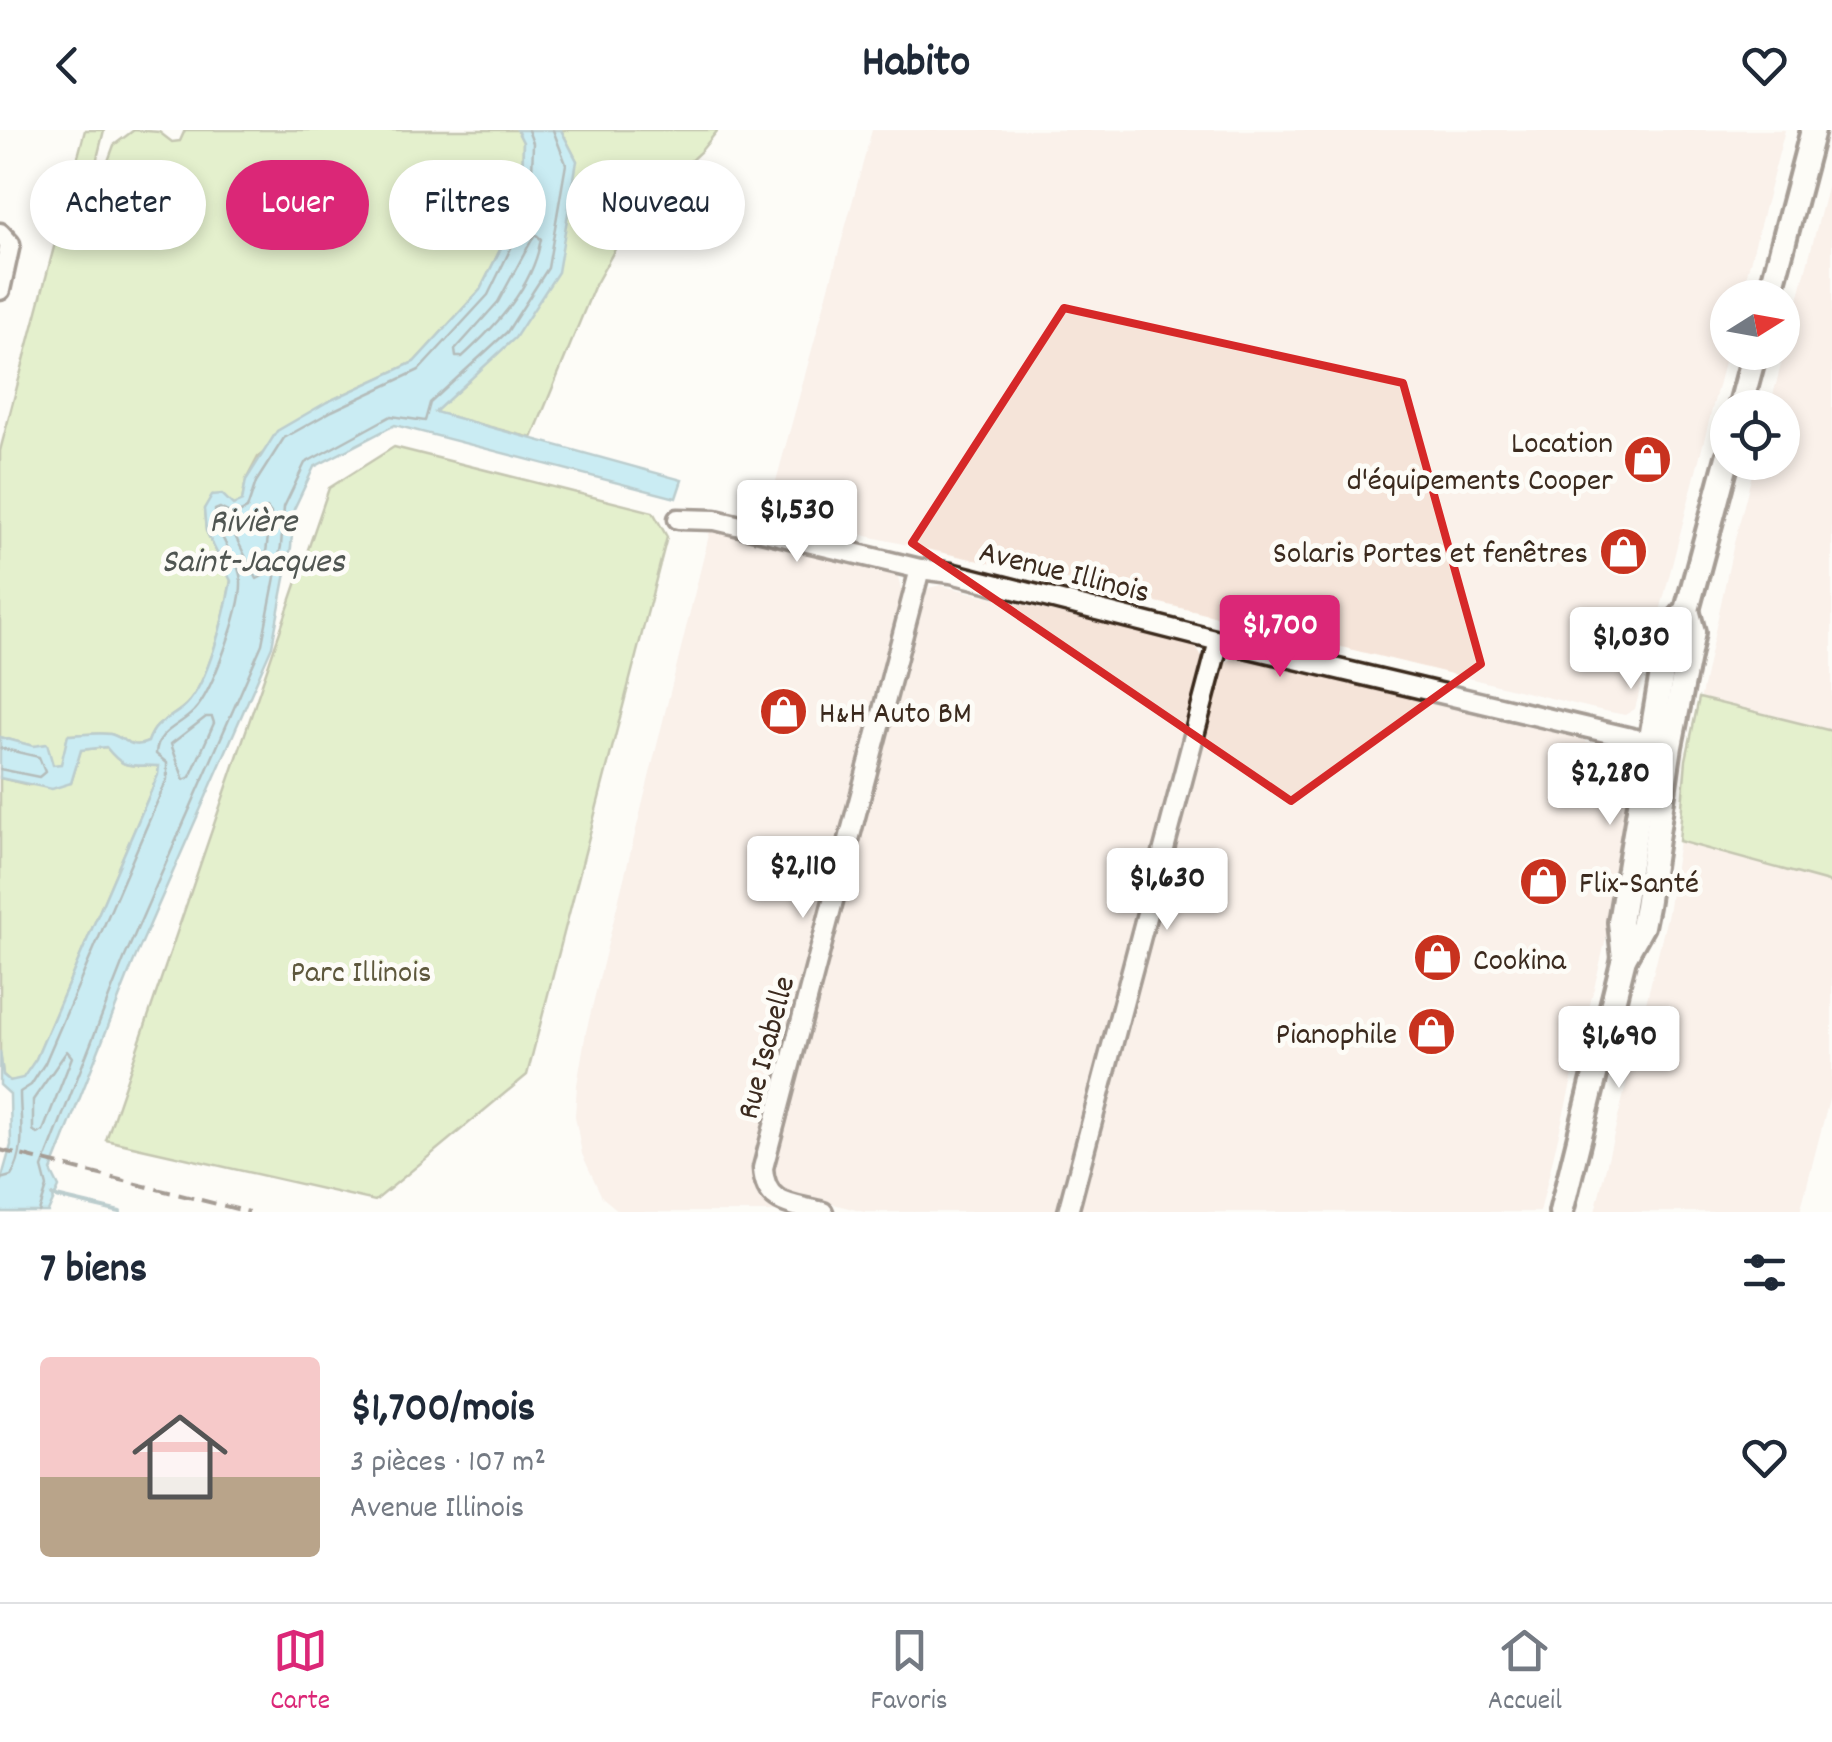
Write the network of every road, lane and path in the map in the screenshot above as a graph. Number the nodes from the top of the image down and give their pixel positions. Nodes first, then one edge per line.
1 (1813, 130) edge
2 (0, 234) edge
3 (1774, 280) edge
4 (0, 290) edge
5 (1722, 480) edge
6 (678, 518) dead end
7 (920, 570) junction
8 (1219, 641) junction
9 (1659, 744) junction
10 (823, 1212) edge
11 (1068, 1212) edge
12 (1561, 1212) edge

1 - 3 main road
2 - 4 street
5 - 9 main road
6 - 7 street, Avenue Illinois
7 - 8 street, Avenue Illinois
7 - 10 street, Rue Isabelle
8 - 9 street, Avenue Illinois
8 - 11 street
9 - 12 main road

